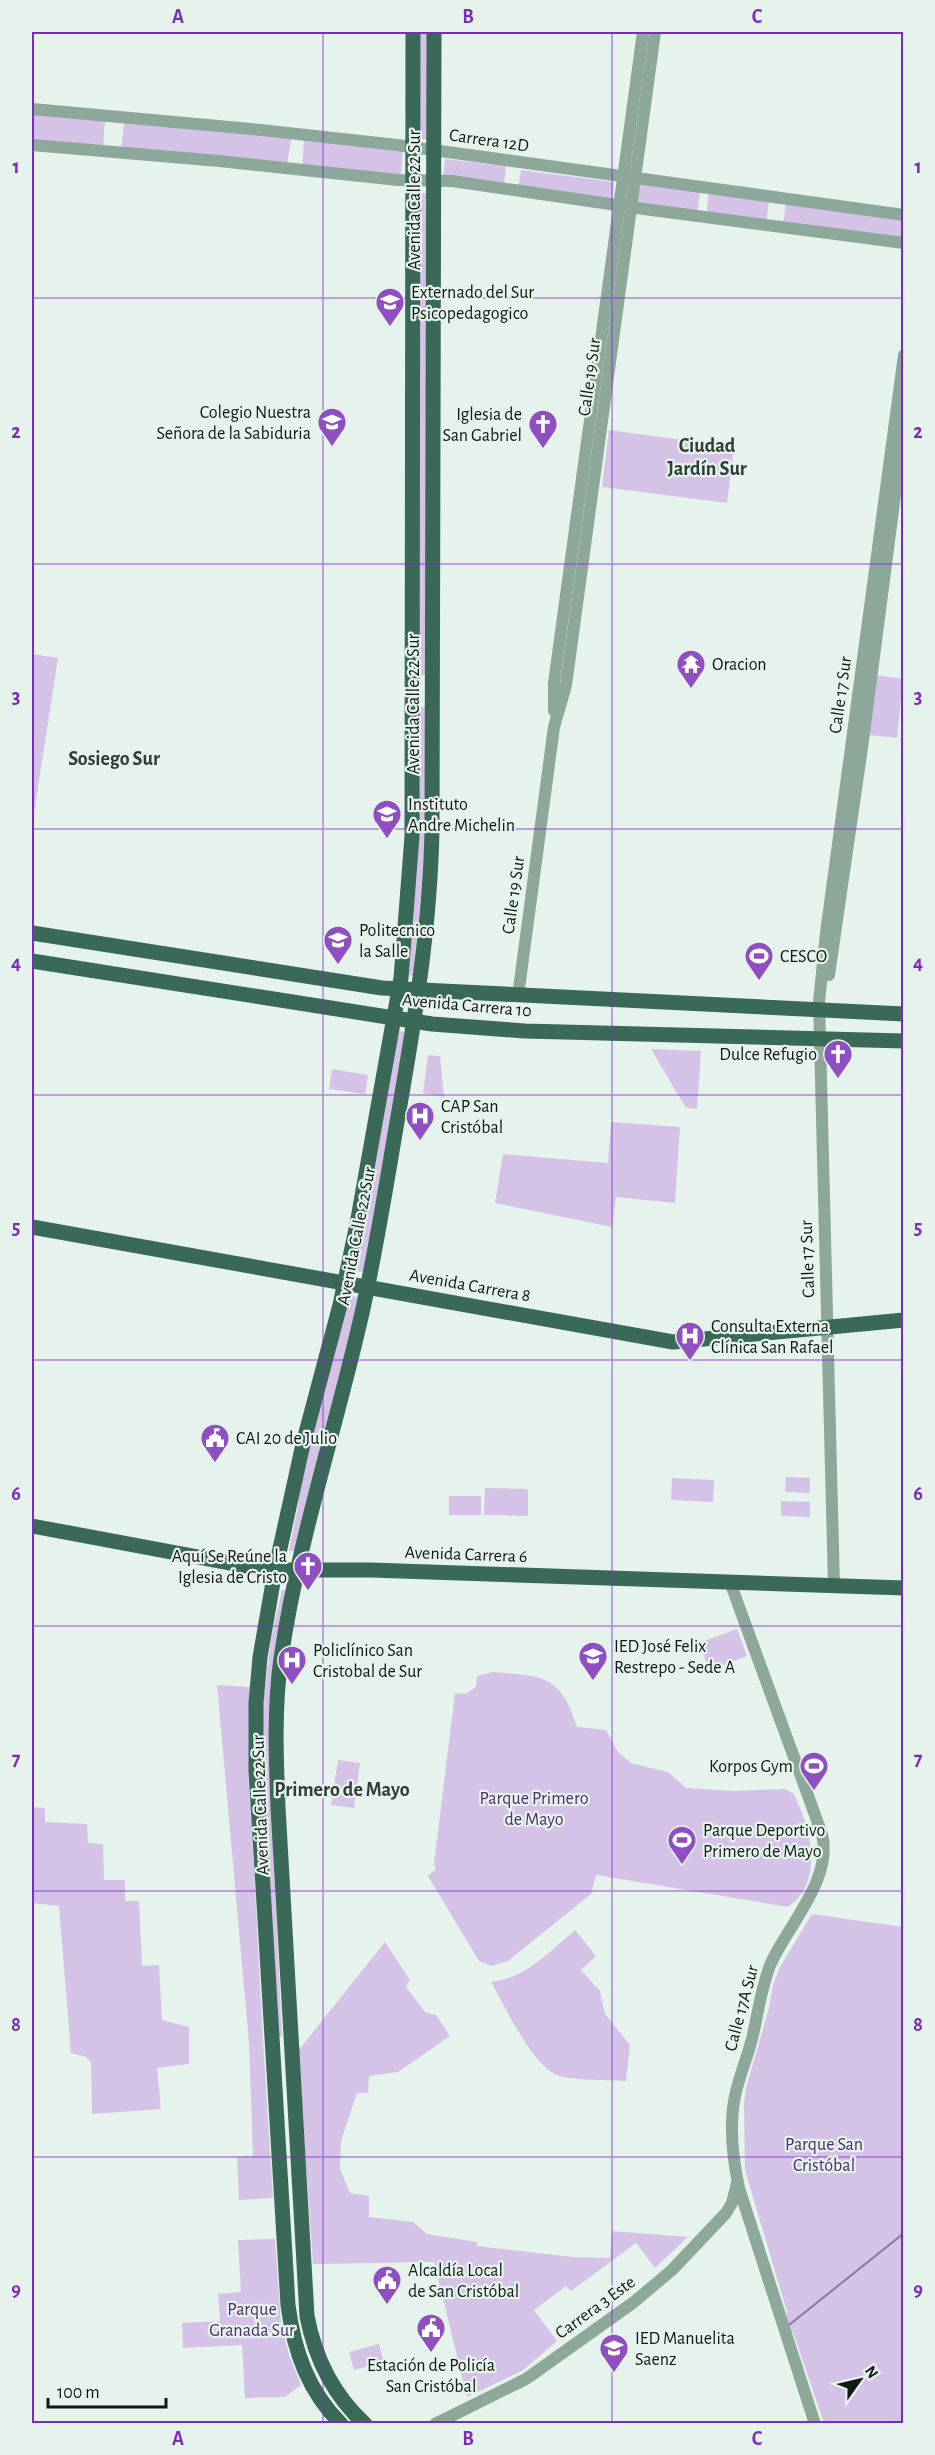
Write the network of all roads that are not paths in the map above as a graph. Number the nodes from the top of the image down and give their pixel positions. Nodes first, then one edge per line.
1 (413, 32) edge
2 (434, 32) edge
3 (643, 32) edge
4 (655, 32) edge
5 (32, 109) edge
6 (32, 146) edge
7 (413, 147) junction
8 (434, 151) junction
9 (629, 178) junction
10 (413, 180) junction
11 (434, 181) junction
12 (624, 206) junction
13 (903, 215) edge
14 (903, 243) edge
15 (903, 356) edge
16 (903, 426) edge
17 (32, 933) edge
18 (32, 961) edge
19 (399, 989) junction
20 (420, 991) junction
21 (518, 996) junction
22 (821, 1010) junction
23 (903, 1014) edge
24 (394, 1018) junction
25 (415, 1022) junction
26 (819, 1039) junction
27 (903, 1041) edge
28 (32, 1227) edge
29 (345, 1282) junction
30 (368, 1286) junction
31 (903, 1320) edge
32 (827, 1328) junction
33 (32, 1526) edge
34 (275, 1571) junction
35 (297, 1571) junction
36 (730, 1582) junction
37 (834, 1586) junction
38 (903, 1588) edge
39 (737, 2179) junction
40 (726, 2213) junction
41 (750, 2223) junction
42 (341, 2424) edge
43 (365, 2424) edge
44 (435, 2424) edge
45 (815, 2424) edge

1 - 7 main road, Avenida Calle 22 Sur
2 - 8 main road, Avenida Calle 22 Sur
3 - 9 street, Calle 19 Sur
4 - 9 street, Calle 19 Sur
5 - 7 street, Carrera 12D
6 - 10 street
7 - 8 street, Carrera 12D
7 - 10 main road, Avenida Calle 22 Sur
8 - 9 street, Carrera 12D
8 - 11 main road, Avenida Calle 22 Sur
9 - 12 street, Calle 19 Sur
9 - 13 street, Carrera 12D
10 - 11 street
10 - 19 main road, Avenida Calle 22 Sur
11 - 12 street
11 - 20 main road, Avenida Calle 22 Sur
12 - 14 street
12 - 21 street, Calle 19 Sur
15 - 22 street, Calle 17 Sur
16 - 22 street, Calle 17 Sur
17 - 19 main road, Avenida Carrera 10
18 - 24 main road, Avenida Carrera 10
19 - 20 main road, Avenida Carrera 10
19 - 24 main road, Avenida Calle 22 Sur
20 - 21 main road, Avenida Carrera 10
20 - 25 main road, Avenida Calle 22 Sur
21 - 22 main road, Avenida Carrera 10
22 - 23 main road, Avenida Carrera 10
22 - 26 street, Calle 17 Sur
24 - 25 main road, Avenida Carrera 10
24 - 29 main road, Avenida Calle 22 Sur
25 - 26 main road, Avenida Carrera 10
25 - 30 main road, Avenida Calle 22 Sur
26 - 27 main road, Avenida Carrera 10
26 - 32 street, Calle 17 Sur
28 - 29 main road, Avenida Carrera 8
29 - 30 main road, Avenida Carrera 8
29 - 34 main road, Avenida Calle 22 Sur
30 - 32 main road, Avenida Carrera 8
30 - 35 main road, Avenida Calle 22 Sur
31 - 32 main road, Avenida Carrera 8
32 - 37 street, Calle 17 Sur
33 - 34 main road, Avenida Carrera 6
34 - 35 main road, Avenida Carrera 6
34 - 42 main road, Avenida Calle 22 Sur
35 - 36 main road, Avenida Carrera 6
35 - 43 main road, Avenida Calle 22 Sur
36 - 37 main road, Avenida Carrera 6
36 - 39 street, Calle 17A Sur
37 - 38 main road, Avenida Carrera 6
39 - 40 street, Carrera 3 Este
39 - 41 street, Calle 17A Sur
40 - 41 street
40 - 44 street, Carrera 3 Este
41 - 45 street, Calle 17A Sur

